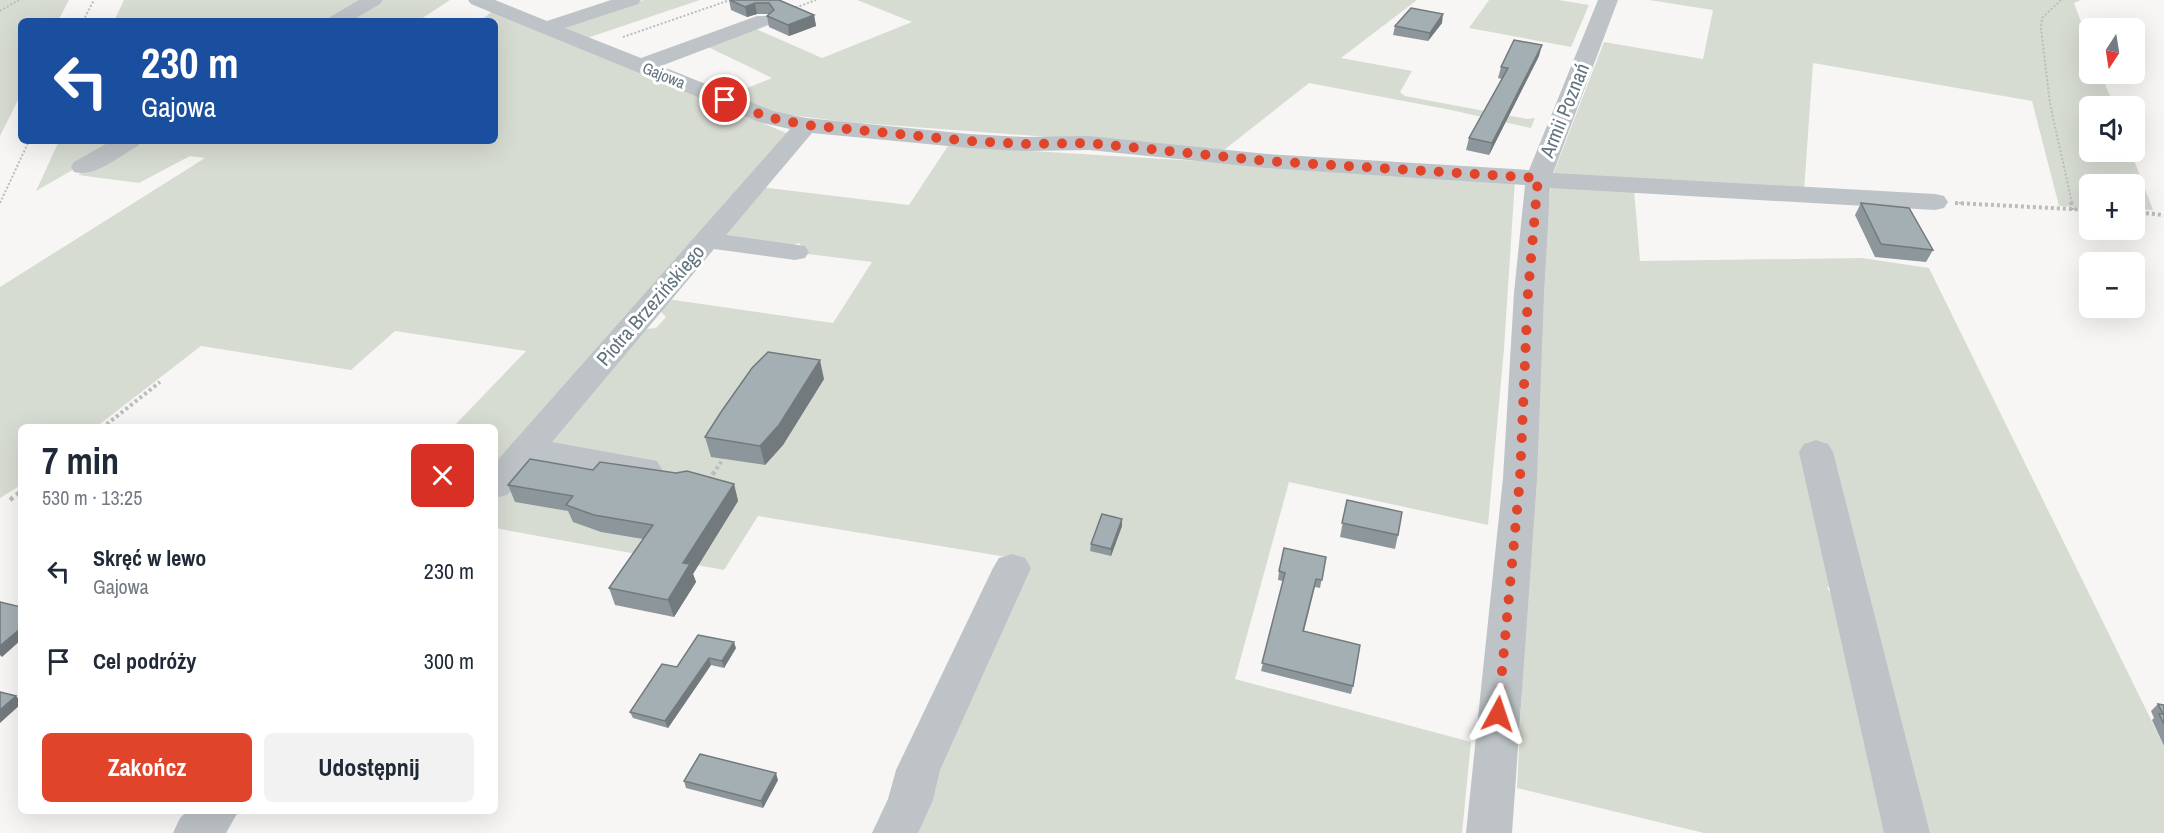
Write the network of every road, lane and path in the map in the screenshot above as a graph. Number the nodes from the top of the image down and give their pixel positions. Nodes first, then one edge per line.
1 (19, 0) edge
2 (94, 0) edge
3 (373, 0) edge
4 (478, 0) edge
5 (631, 0) edge
6 (730, 0) edge
7 (816, 0) edge
8 (1608, 0) edge
9 (2061, 0) edge
10 (0, 11) edge
11 (85, 18) edge
12 (342, 18) edge
13 (764, 20) joint
14 (547, 27) junction
15 (594, 47) junction
16 (641, 66) junction
17 (806, 125) junction
18 (29, 144) edge
19 (124, 144) edge
20 (84, 167) dead end
21 (1538, 178) junction
22 (1935, 202) joint
23 (0, 203) edge
24 (2073, 210) junction
25 (2079, 210) edge
26 (2145, 213) edge
27 (2164, 215) edge
28 (706, 240) junction
29 (795, 252) dead end
30 (160, 382) dead end
31 (107, 424) edge
32 (526, 449) junction
33 (1816, 452) dead end
34 (723, 459) edge
35 (682, 476) joint
36 (498, 482) edge
37 (18, 493) edge
38 (10, 500) dead end
39 (1012, 568) dead end
40 (213, 814) edge
41 (196, 833) edge
42 (896, 833) edge
43 (1488, 833) edge
44 (1906, 833) edge

1 - 10 path
2 - 11 path
3 - 12 street
4 - 14 street, Gajowa
5 - 14 street
6 - 15 path
7 - 13 path
8 - 21 street, Armii Poznań
9 - 24 path
13 - 16 street
14 - 15 street, Gajowa
15 - 16 street, Gajowa
16 - 17 street, Gajowa
17 - 21 street, Gajowa
17 - 28 street, Piotra Brzezińskiego
18 - 23 path
19 - 20 street
21 - 22 street, Gajowa
21 - 43 street, Armii Poznań
22 - 24 path
24 - 25 path
26 - 27 path
28 - 29 street
28 - 32 street, Piotra Brzezińskiego
30 - 31 path
32 - 35 street
32 - 36 street, Piotra Brzezińskiego
33 - 44 street
34 - 35 path
37 - 38 path
39 - 42 street
40 - 41 street

